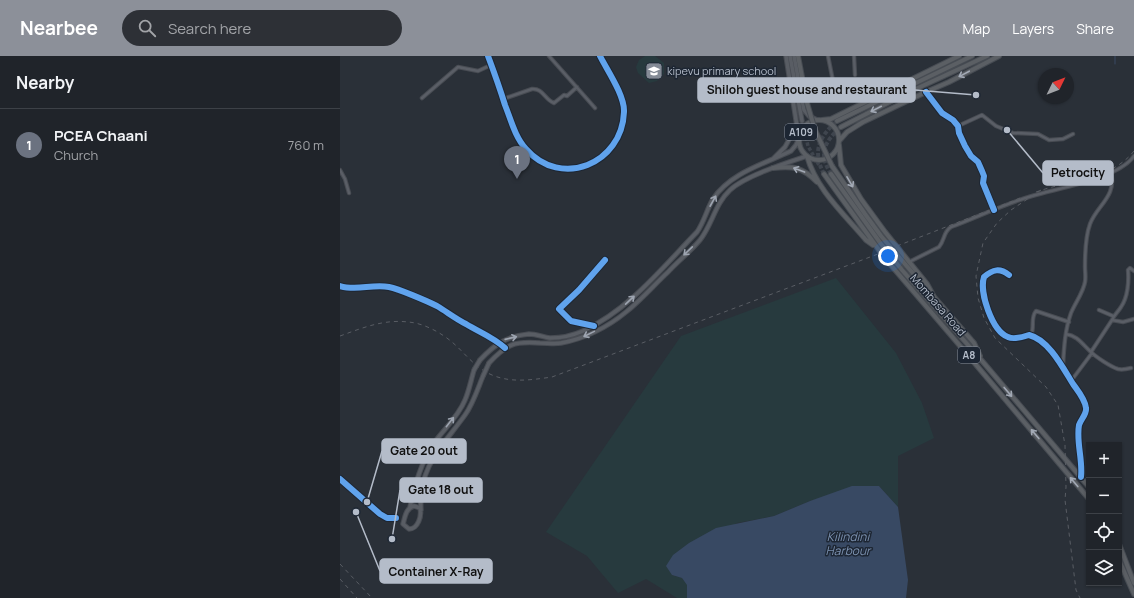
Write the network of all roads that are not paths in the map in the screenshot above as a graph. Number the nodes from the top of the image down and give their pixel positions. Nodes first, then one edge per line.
1 (488, 56) edge
2 (549, 56) edge
3 (600, 56) edge
4 (786, 56) edge
5 (790, 56) edge
6 (794, 56) edge
7 (798, 56) edge
8 (828, 56) edge
9 (854, 56) edge
10 (959, 56) edge
11 (972, 56) edge
12 (987, 56) edge
13 (999, 56) edge
14 (491, 65) junction
15 (856, 75) dead end
16 (576, 87) junction
17 (837, 87) dead end
18 (926, 92) junction
19 (422, 98) dead end
20 (503, 99) junction
21 (595, 108) dead end
22 (819, 120) junction
23 (802, 121) tunnel mouth
24 (837, 121) tunnel mouth
25 (797, 125) junction
26 (958, 126) junction
27 (841, 127) tunnel mouth
28 (1073, 134) dead end
29 (800, 139) junction
30 (839, 143) junction
31 (807, 156) junction
32 (1133, 159) edge
33 (772, 160) junction
34 (773, 168) junction
35 (340, 170) edge
36 (1111, 172) junction
37 (824, 174) tunnel mouth
38 (831, 174) tunnel mouth
39 (821, 185) junction
40 (349, 193) dead end
41 (994, 210) junction
42 (876, 247) junction
43 (605, 260) dead end
44 (909, 262) junction
45 (1134, 271) edge
46 (1009, 275) dead end
47 (340, 286) edge
48 (934, 297) junction
49 (1099, 310) dead end
50 (1113, 316) junction
51 (1134, 319) edge
52 (1112, 320) junction
53 (1068, 322) junction
54 (594, 326) junction
55 (1066, 334) junction
56 (1031, 335) junction
57 (499, 342) junction
58 (505, 348) junction
59 (1092, 353) junction
60 (983, 362) junction
61 (1063, 365) junction
62 (1131, 368) dead end
63 (1071, 381) junction
64 (1081, 477) junction
65 (340, 479) edge
66 (1086, 483) edge
67 (1086, 495) edge
68 (364, 499) tunnel mouth
69 (371, 505) tunnel mouth
70 (410, 507) junction
71 (421, 510) junction
72 (396, 518) dead end
73 (1121, 550) edge
74 (1122, 567) edge
75 (1134, 583) edge
76 (1134, 594) edge

1 - 14 street
2 - 16 street
3 - 20 street
4 - 25 main road
5 - 23 main road
6 - 22 main road
7 - 48 highway, bridge
8 - 17 street
9 - 15 street
10 - 22 highway
11 - 24 highway
12 -> 27 highway
13 -> 18 highway
14 - 19 street
14 - 20 street
16 - 20 street
16 - 21 street
18 - 26 street
18 - 30 highway
22 - 29 highway, A109
22 - 30 highway, A109
25 - 29 main road
25 - 33 main road
26 - 28 street
26 - 41 street
29 - 31 highway, A109
29 - 33 main road
30 - 31 highway, A109
30 -> 44 highway
31 - 34 main road
31 - 39 highway
32 - 36 street
54 -> 33 main road
39 -> 34 highway
34 -> 58 main road
35 - 40 street
36 - 41 street
36 - 53 street
37 - 42 highway, Mombasa Road / A8
38 - 60 highway, Mombasa Road / A8
39 - 42 highway
41 - 44 street
67 -> 42 highway, Mombasa Road / A8
43 - 54 street
44 - 48 highway
45 - 50 street
46 - 56 street
47 - 57 street
48 - 60 highway
49 - 50 street
50 - 52 street
51 - 52 street
52 - 59 street
53 - 55 street
53 - 56 street
57 -> 54 main road
55 - 59 street
55 - 61 street
56 - 61 street
57 - 58 street
70 -> 57 main road, bridge
58 - 71 main road, bridge
59 - 62 street
59 - 63 street
60 -> 64 highway, Mombasa Road / A8
61 - 63 street
63 - 64 street
64 - 66 highway, Mombasa Road / A8
65 - 68 street
69 - 72 street
70 - 71 main road
70 - 71 main road
73 - 75 highway
74 - 76 highway

